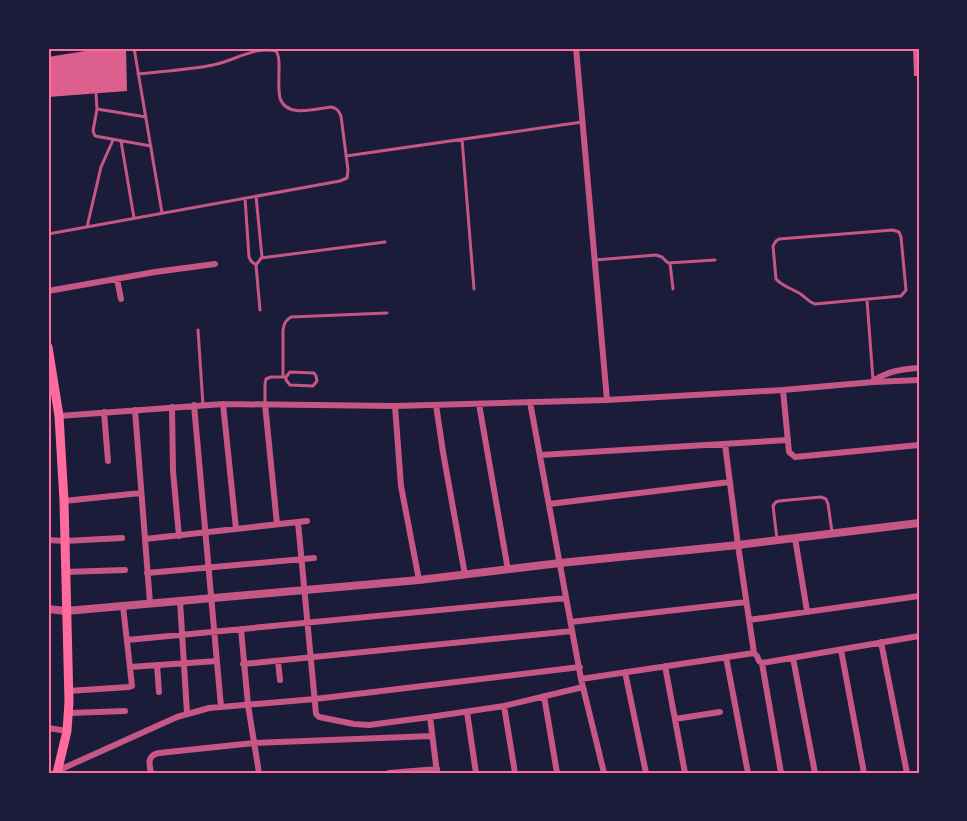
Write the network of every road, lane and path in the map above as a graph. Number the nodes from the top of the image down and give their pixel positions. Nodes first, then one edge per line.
1 (134, 48) edge
2 (576, 48) edge
3 (138, 74) junction
4 (96, 94) dead end
5 (97, 109) junction
6 (146, 117) junction
7 (584, 122) junction
8 (462, 139) junction
9 (113, 140) junction
10 (121, 141) junction
11 (151, 146) junction
12 (346, 156) junction
13 (256, 196) junction
14 (245, 198) junction
15 (162, 213) junction
16 (134, 218) junction
17 (87, 226) junction
18 (48, 234) edge
19 (385, 242) dead end
20 (261, 258) junction
21 (595, 260) junction
22 (715, 260) dead end
23 (670, 263) junction
24 (215, 264) dead end
25 (256, 265) junction
26 (117, 279) junction
27 (474, 289) dead end
28 (673, 289) dead end
29 (48, 291) edge
30 (121, 299) dead end
31 (867, 300) junction
32 (260, 310) dead end
33 (387, 313) dead end
34 (198, 330) dead end
35 (48, 348) edge
36 (919, 368) edge
37 (284, 377) junction
38 (919, 380) edge
39 (873, 382) junction
40 (783, 390) junction
41 (607, 400) junction
42 (530, 402) junction
43 (223, 404) junction
44 (265, 404) junction
45 (479, 404) junction
46 (194, 405) junction
47 (203, 405) junction
48 (436, 405) junction
49 (395, 406) junction
50 (172, 407) junction
51 (135, 410) junction
52 (104, 412) junction
53 (59, 416) junction
54 (788, 440) junction
55 (725, 444) junction
56 (919, 445) edge
57 (540, 455) junction
58 (108, 461) dead end
59 (730, 482) junction
60 (141, 493) junction
61 (64, 501) junction
62 (549, 504) junction
63 (307, 521) dead end
64 (298, 522) junction
65 (919, 523) edge
66 (277, 524) junction
67 (236, 529) junction
68 (205, 532) junction
69 (832, 534) junction
70 (179, 536) junction
71 (122, 538) dead end
72 (795, 538) junction
73 (48, 540) edge
74 (145, 540) junction
75 (777, 540) junction
76 (65, 541) junction
77 (738, 545) junction
78 (314, 558) dead end
79 (301, 559) junction
80 (560, 563) junction
81 (208, 568) junction
82 (125, 570) dead end
83 (508, 570) junction
84 (66, 572) junction
85 (147, 573) junction
86 (465, 575) junction
87 (419, 580) junction
88 (304, 590) junction
89 (919, 596) edge
90 (211, 598) junction
91 (566, 598) junction
92 (180, 601) junction
93 (746, 602) junction
94 (150, 603) junction
95 (123, 606) junction
96 (48, 609) edge
97 (66, 611) junction
98 (807, 611) junction
99 (749, 620) junction
100 (571, 622) junction
101 (307, 624) junction
102 (241, 629) junction
103 (572, 630) junction
104 (214, 632) junction
105 (182, 635) junction
106 (919, 638) edge
107 (127, 640) junction
108 (881, 642) junction
109 (841, 650) junction
110 (754, 653) junction
111 (311, 657) junction
112 (726, 657) junction
113 (793, 658) junction
114 (217, 661) junction
115 (278, 661) junction
116 (184, 663) junction
117 (762, 663) junction
118 (243, 664) junction
119 (157, 665) junction
120 (665, 666) junction
121 (130, 667) junction
122 (580, 667) junction
123 (626, 672) junction
124 (582, 679) junction
125 (280, 680) dead end
126 (583, 687) junction
127 (68, 691) junction
128 (159, 692) dead end
129 (544, 696) junction
130 (315, 699) junction
131 (248, 705) junction
132 (504, 706) junction
133 (221, 707) junction
134 (125, 711) dead end
135 (467, 712) junction
136 (720, 712) dead end
137 (69, 713) junction
138 (187, 714) junction
139 (430, 717) junction
140 (675, 719) junction
141 (48, 728) edge
142 (67, 731) junction
143 (432, 736) junction
144 (254, 743) junction
145 (437, 771) edge
146 (57, 772) edge
147 (151, 773) edge
148 (260, 773) edge
149 (389, 773) edge
150 (476, 773) edge
151 (515, 773) edge
152 (557, 773) edge
153 (604, 773) edge
154 (646, 773) edge
155 (685, 773) edge
156 (748, 773) edge
157 (781, 773) edge
158 (815, 773) edge
159 (864, 773) edge
160 (907, 773) edge

1 - 3 lane
2 - 7 street
3 - 6 lane
3 - 12 lane
4 - 5 lane
5 - 6 lane
5 - 9 lane
6 - 11 lane
7 - 8 lane
7 - 21 street
8 - 12 lane
8 - 27 lane
9 - 10 lane
9 - 17 lane
10 - 11 lane
10 - 16 lane
11 - 15 lane
12 - 13 lane
13 - 14 lane
13 - 20 lane
14 - 15 lane
14 - 25 lane
15 - 16 lane
16 - 17 lane
17 - 18 lane
19 - 20 lane
20 - 25 lane
21 - 23 lane
21 - 41 street
22 - 23 lane
23 - 28 lane
24 - 26 street
25 - 32 lane
26 - 29 street
26 - 30 street
31 - 31 lane
31 - 39 lane
33 - 37 lane
34 - 47 lane
35 - 53 main road
36 - 39 street
37 - 37 lane
37 - 44 lane
38 - 39 street
39 - 40 street
40 - 41 street
40 - 54 street
41 - 42 street
42 - 45 street
42 - 57 street
43 - 44 street
43 - 47 street
43 - 67 street
44 - 49 street
44 - 66 street
45 - 48 street
45 - 83 street
46 - 47 street
46 - 50 street
46 - 68 street
48 - 49 street
48 - 86 street
49 - 87 street
50 - 51 street
50 - 70 street
51 - 52 street
51 - 60 street
52 - 53 street
52 - 58 street
53 - 61 main road
54 - 55 street
54 - 56 street
55 - 57 street
55 - 59 street
57 - 62 street
59 - 62 street
59 - 77 street
60 - 61 street
60 - 74 street
61 - 76 main road
62 - 80 street
63 - 64 street
64 - 66 street
64 - 79 street
65 - 69 street
66 - 67 street
67 - 68 street
68 - 70 street
68 - 81 street
69 - 72 street
69 - 75 lane
70 - 74 street
71 - 76 street
72 - 75 street
72 - 98 street
73 - 76 street
74 - 85 street
75 - 77 street
76 - 84 main road
77 - 80 street
77 - 93 street
78 - 79 street
79 - 81 street
79 - 88 street
80 - 83 street
80 - 91 street
81 - 85 street
81 - 90 street
82 - 84 street
83 - 86 street
84 - 97 main road
85 - 94 street
86 - 87 street
87 - 88 street
88 - 90 street
88 - 101 street
89 - 98 street
90 - 92 street
90 - 104 street
91 - 100 street
91 - 101 street
92 - 94 street
92 - 105 street
93 - 99 street
93 - 100 street
94 - 95 street
95 - 97 street
95 - 107 street
96 - 97 street
97 - 127 main road
98 - 99 street
99 - 110 street
100 - 103 street
101 - 102 street
101 - 111 street
102 - 104 street
102 - 118 street
103 - 111 street
103 - 122 street
104 - 105 street
104 - 114 street
105 - 107 street
105 - 116 street
106 - 108 street
107 - 121 street
108 - 109 street
108 - 160 street
109 - 113 street
109 - 159 street
110 - 112 street
110 - 117 street
111 - 115 street
111 - 130 street
112 - 120 street
112 - 156 street
113 - 117 street
113 - 158 street
114 - 116 street
114 - 133 street
115 - 118 street
115 - 125 street
116 - 119 street
116 - 138 street
117 - 157 street
118 - 131 street
119 - 121 street
119 - 128 street
120 - 123 street
120 - 140 street
121 - 127 street
122 - 124 street
122 - 130 street
123 - 124 street
123 - 154 street
124 - 126 street
126 - 129 street
126 - 153 street
127 - 137 main road
129 - 132 street
129 - 152 street
130 - 131 street
130 - 139 street
131 - 133 street
131 - 144 street
132 - 135 street
132 - 151 street
133 - 138 street
134 - 137 street
135 - 139 street
135 - 150 street
136 - 140 street
137 - 142 main road
138 - 146 street
139 - 143 street
140 - 155 street
141 - 142 street
142 - 146 main road
143 - 144 street
143 - 145 street
144 - 147 street
144 - 148 street
145 - 149 street

